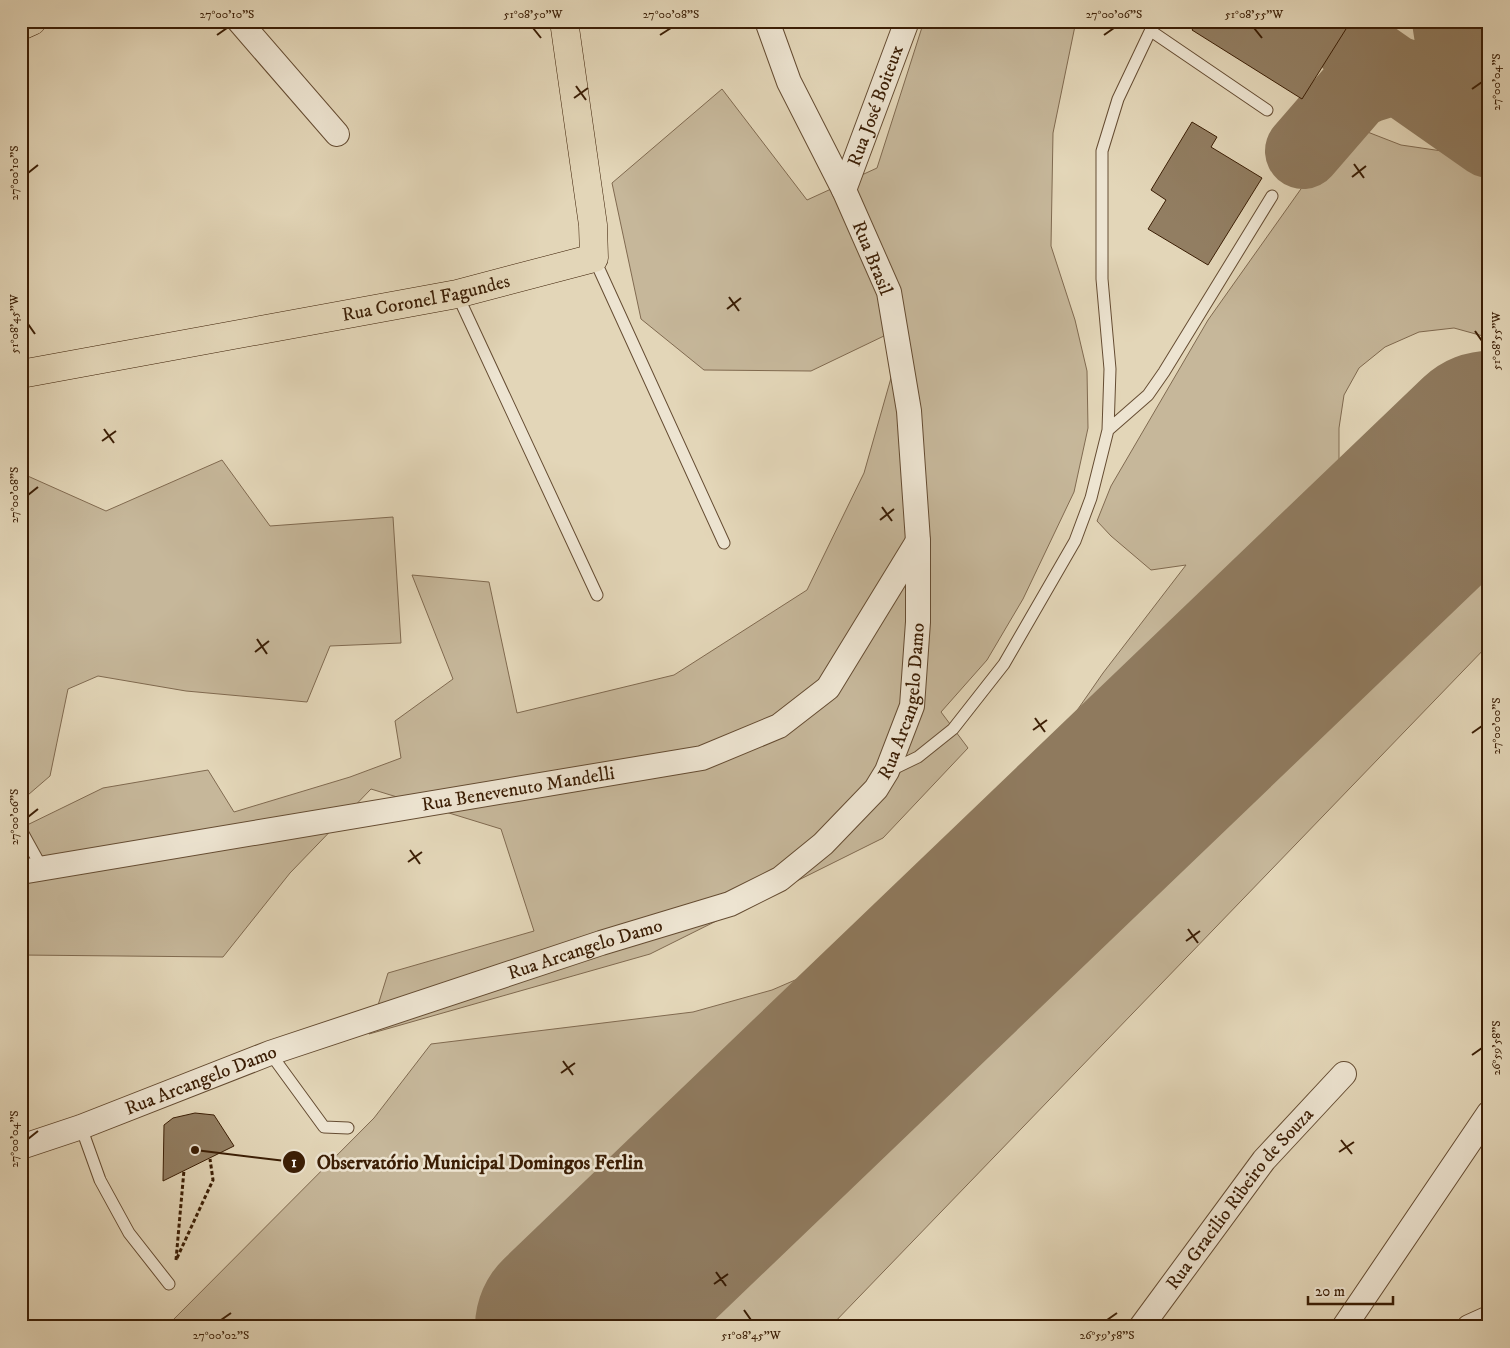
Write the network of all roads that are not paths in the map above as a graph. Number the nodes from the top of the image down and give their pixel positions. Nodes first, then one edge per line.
1 (32, 21) edge
2 (240, 21) edge
3 (564, 21) edge
4 (767, 21) edge
5 (907, 21) edge
6 (21, 26) edge
7 (1153, 26) edge
8 (1267, 110) dead end
9 (337, 134) dead end
10 (844, 190) junction
11 (1272, 196) dead end
12 (594, 258) junction
13 (457, 294) junction
14 (21, 374) edge
15 (1108, 430) junction
16 (918, 541) junction
17 (724, 544) dead end
18 (597, 595) dead end
19 (887, 772) junction
20 (21, 830) edge
21 (32, 870) edge
22 (270, 1053) junction
23 (1344, 1074) dead end
24 (1489, 1112) edge
25 (81, 1126) junction
26 (348, 1128) dead end
27 (21, 1147) edge
28 (169, 1284) road end
29 (1489, 1318) edge
30 (1142, 1327) edge
31 (1344, 1327) edge
32 (1469, 1327) edge

1 - 6 main road
2 - 9 street
3 - 12 main road
4 - 10 street, Rua Brasil
5 - 10 street, Rua José Boiteux
7 - 8 lane
7 - 15 lane
10 - 16 street, Rua Brasil
11 - 15 lane
12 - 13 main road, Rua Coronel Fagundes
12 - 17 lane
13 - 14 main road, Rua Coronel Fagundes
13 - 18 lane
15 - 19 lane
16 - 19 street, Rua Arcangelo Damo
16 - 21 street, Rua Benevenuto Mandelli
19 - 22 street, Rua Arcangelo Damo
20 - 21 lane
22 - 25 street, Rua Arcangelo Damo
22 - 26 lane
23 - 30 street, Rua Gracilio Ribeiro de Souza
24 - 31 street
25 - 27 street, Rua Arcangelo Damo
25 - 28 lane
29 - 32 street

